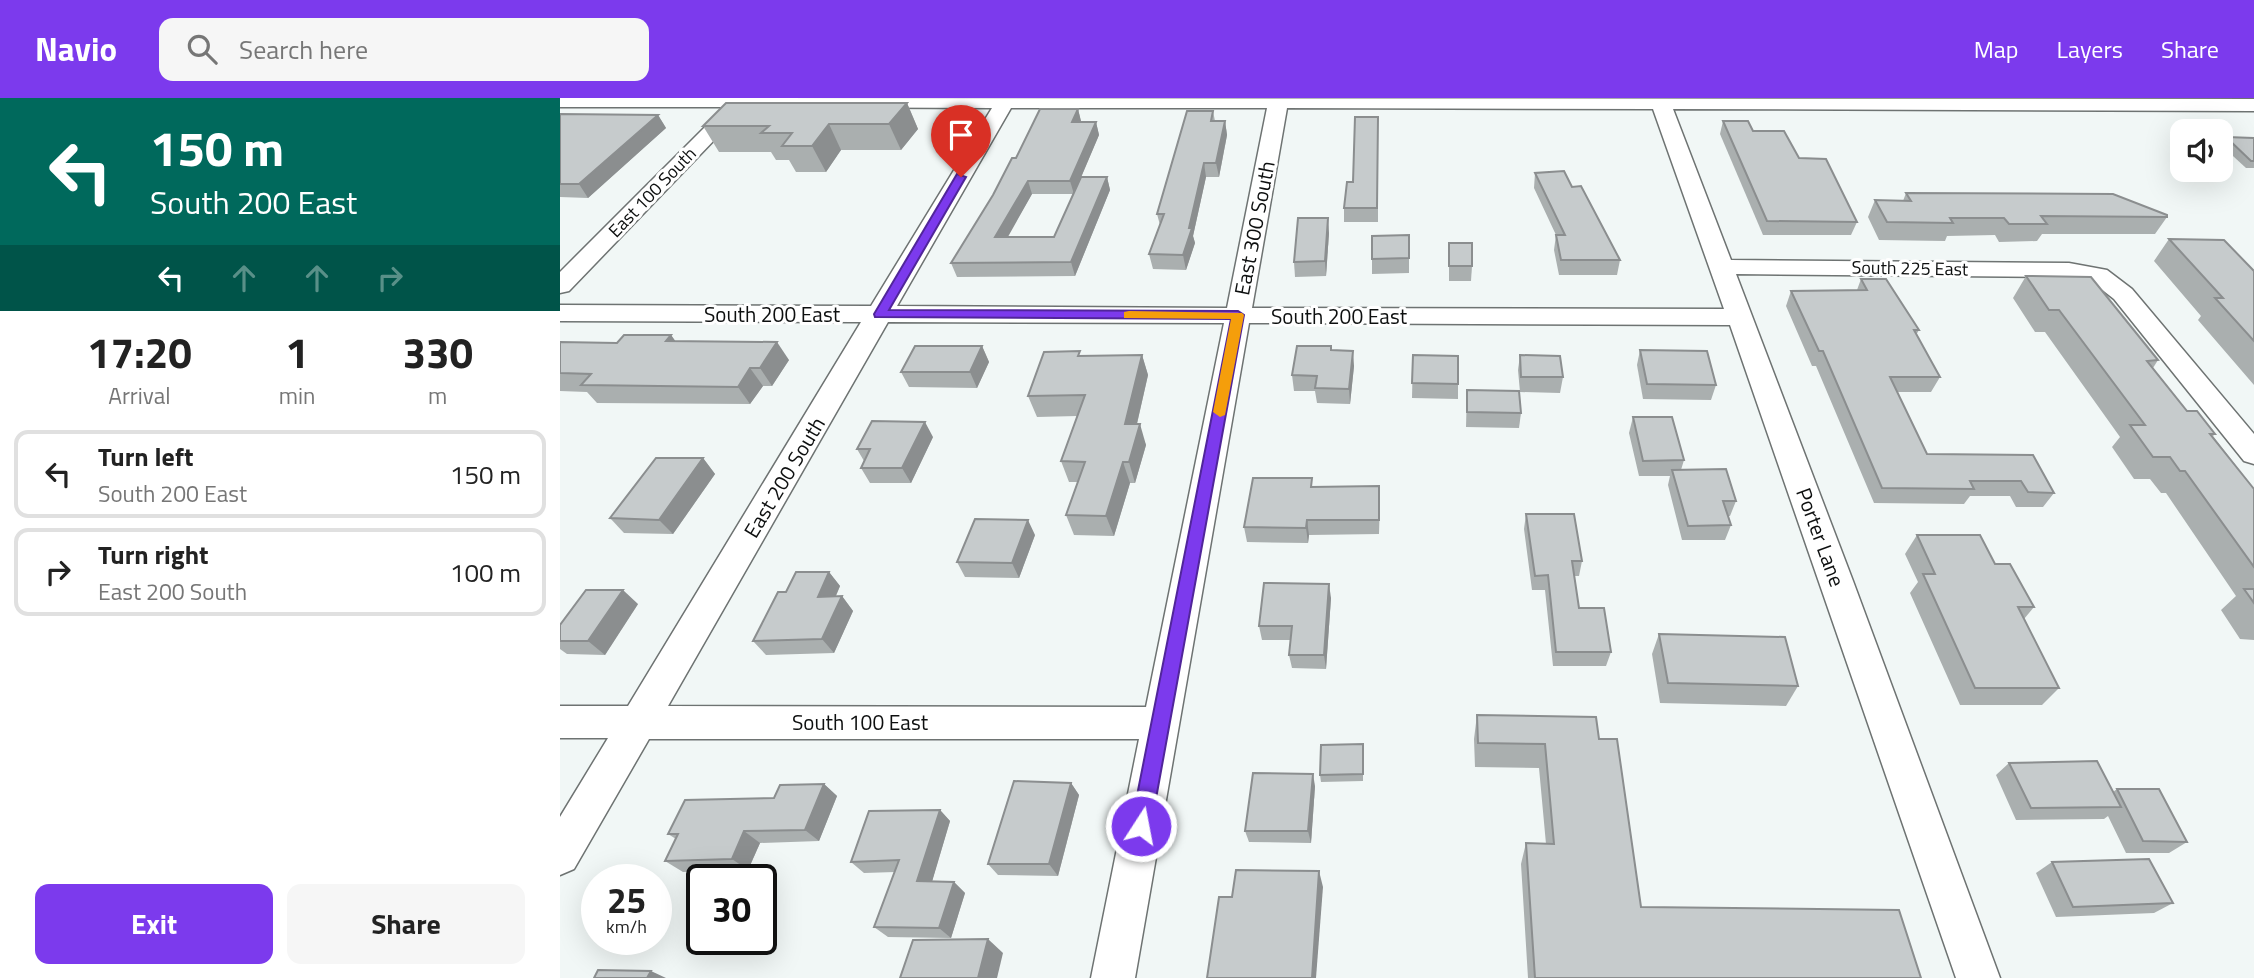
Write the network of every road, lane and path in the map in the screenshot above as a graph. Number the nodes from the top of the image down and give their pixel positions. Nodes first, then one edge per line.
1 (743, 99) edge
2 (1006, 100) edge
3 (1278, 100) edge
4 (560, 101) edge
5 (1660, 101) edge
6 (2254, 105) edge
7 (1721, 267) junction
8 (560, 286) edge
9 (560, 313) edge
10 (880, 314) junction
11 (1238, 315) junction
12 (1740, 317) junction
13 (2254, 454) edge
14 (560, 722) edge
15 (639, 722) junction
16 (1161, 723) junction
17 (560, 855) edge
18 (1113, 978) edge
19 (1978, 978) edge

1 - 2 street
1 - 4 street
1 - 8 street, East 100 South
2 - 3 street
2 - 10 street, East 200 South
3 - 5 street
3 - 11 street, East 300 South
5 - 6 street
5 - 7 street, Porter Lane
7 - 12 street, Porter Lane
7 - 13 street, South 225 East
9 - 10 street, South 200 East
10 - 11 street, South 200 East
10 - 15 street, East 200 South
11 - 12 street, South 200 East
11 - 16 street, East 300 South
12 - 19 street, Porter Lane
14 - 15 street, South 100 East
15 - 16 street, South 100 East
15 - 17 street, East 200 South
16 - 18 street, East 300 South

